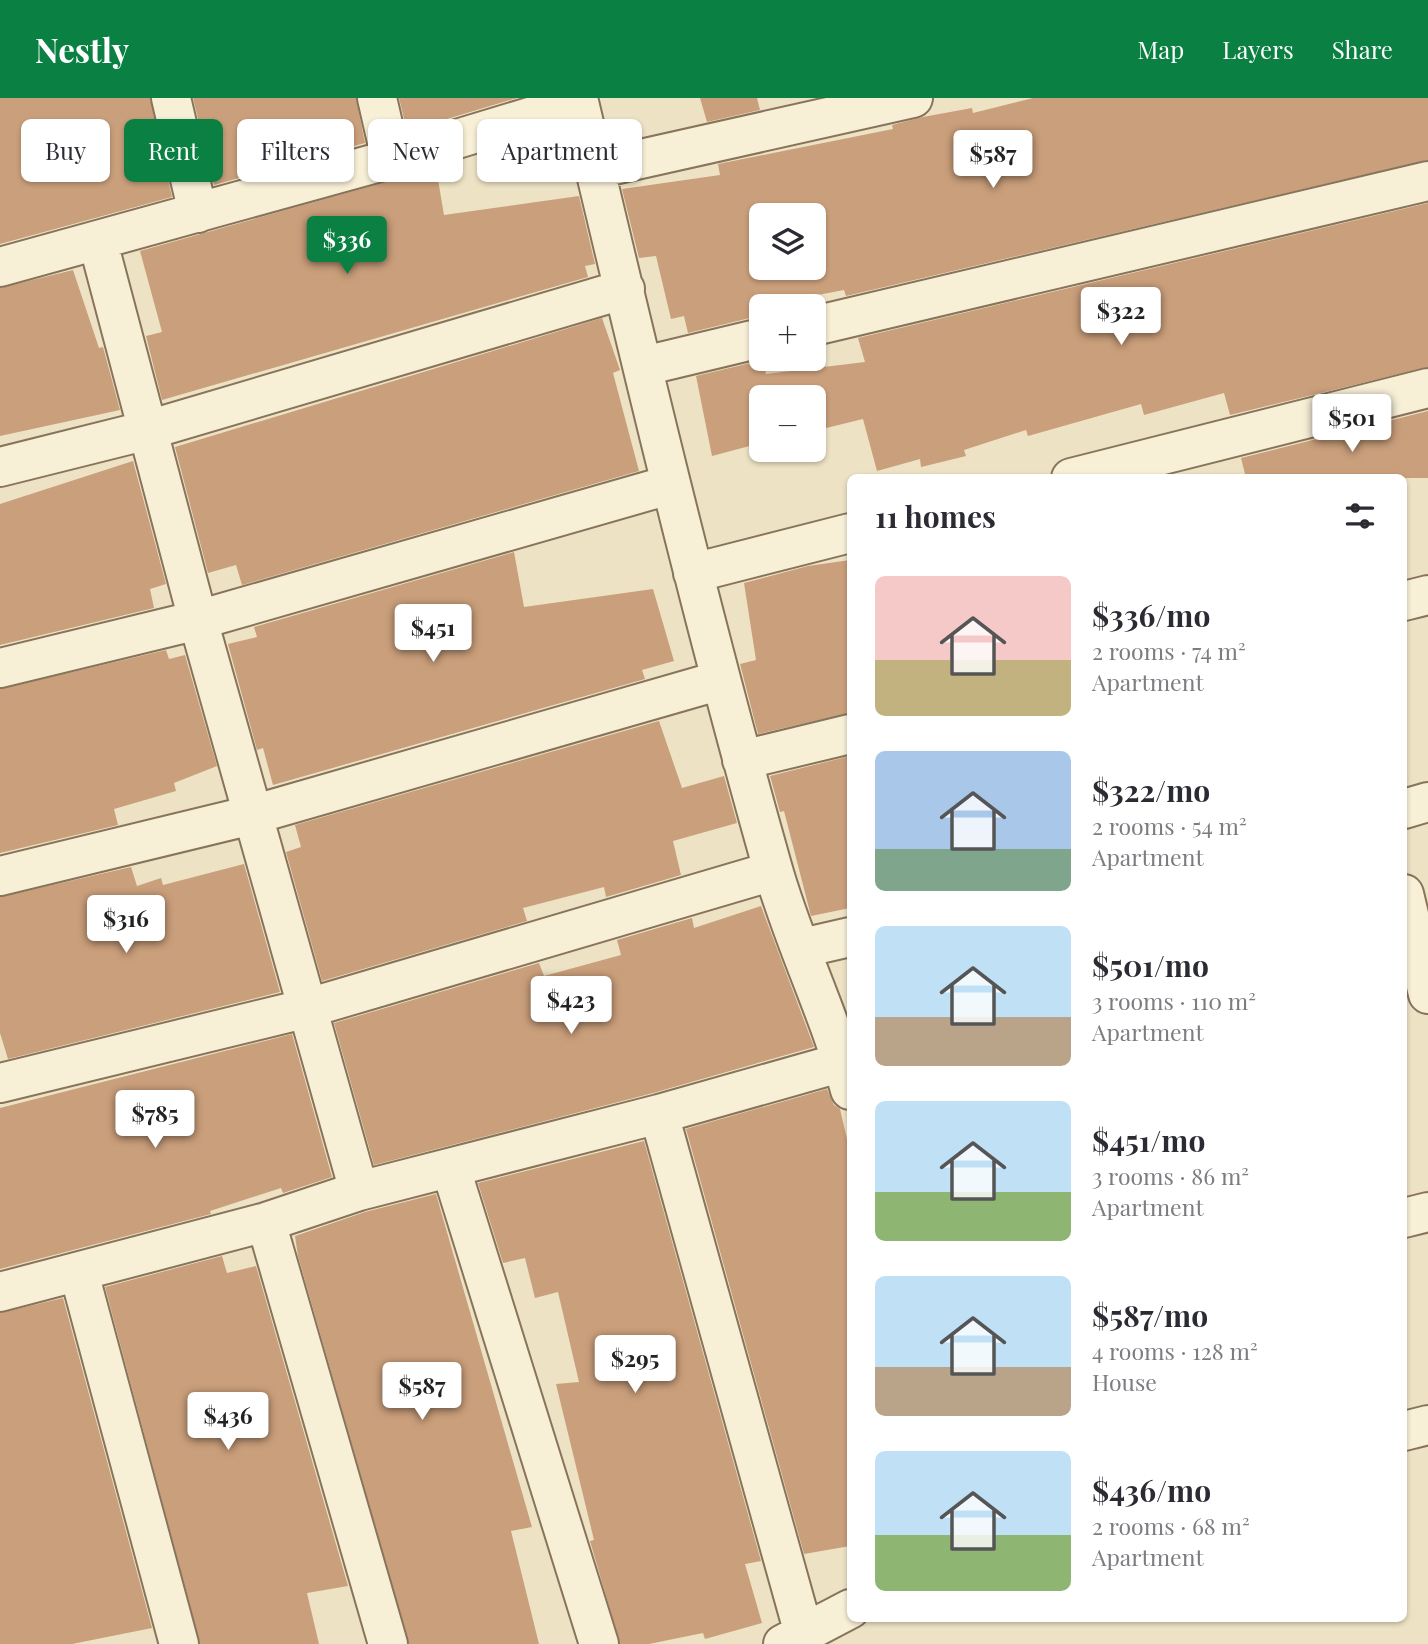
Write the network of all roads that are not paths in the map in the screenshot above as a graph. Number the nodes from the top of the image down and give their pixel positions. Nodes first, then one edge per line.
1 (172, 98) edge
2 (377, 98) edge
3 (913, 98) edge
4 (579, 100) edge
5 (800, 111) edge
6 (382, 119) edge
7 (584, 119) edge
8 (463, 136) edge
9 (642, 156) edge
10 (368, 165) edge
11 (1428, 181) edge
12 (599, 182) edge
13 (198, 213) junction
14 (98, 242) junction
15 (2, 259) edge
16 (625, 289) junction
17 (826, 323) edge
18 (749, 341) edge
19 (644, 366) junction
20 (1428, 388) edge
21 (148, 430) junction
22 (0, 467) edge
23 (1087, 474) edge
24 (669, 485) junction
25 (847, 534) edge
26 (693, 573) junction
27 (1428, 595) edge
28 (1407, 600) edge
29 (198, 620) junction
30 (0, 668) edge
31 (721, 680) junction
32 (847, 735) edge
33 (742, 760) junction
34 (1428, 802) edge
35 (1407, 808) edge
36 (252, 815) junction
37 (773, 871) junction
38 (0, 876) edge
39 (1407, 906) edge
40 (847, 938) edge
41 (802, 948) junction
42 (1428, 994) edge
43 (1428, 1006) edge
44 (308, 1008) junction
45 (1407, 1011) edge
46 (847, 1076) edge
47 (0, 1083) edge
48 (659, 1114) junction
49 (451, 1169) junction
50 (359, 1191) junction
51 (1428, 1212) edge
52 (1407, 1217) edge
53 (266, 1223) junction
54 (79, 1272) junction
55 (0, 1292) edge
56 (1428, 1424) edge
57 (1407, 1430) edge
58 (847, 1611) edge
59 (793, 1639) edge
60 (179, 1644) edge
61 (388, 1644) edge
62 (598, 1644) edge

1 - 13 street
2 - 6 street
3 - 5 street
4 - 7 street
4 - 8 street
5 - 9 street
10 - 13 street
11 - 17 street
12 - 16 street
13 - 14 street
14 - 15 street
14 - 21 street
16 - 19 street
16 - 21 street
18 - 19 street
19 - 24 street
20 - 23 street
21 - 22 street
21 - 29 street
24 - 26 street
24 - 29 street
25 - 26 street
26 - 31 street
27 - 28 street
29 - 30 street
29 - 36 street
31 - 33 street
31 - 36 street
32 - 33 street
33 - 37 street
34 - 35 street
36 - 38 street
36 - 44 street
37 - 41 street
37 - 44 street
39 - 42 street
40 - 41 street
41 - 46 street
43 - 45 street
44 - 47 street
44 - 50 street
46 - 48 street
48 - 49 street
48 - 59 street
49 - 50 street
49 - 62 street
50 - 53 street
51 - 52 street
53 - 54 street
53 - 61 street
54 - 55 street
54 - 60 street
56 - 57 street
58 - 59 street

